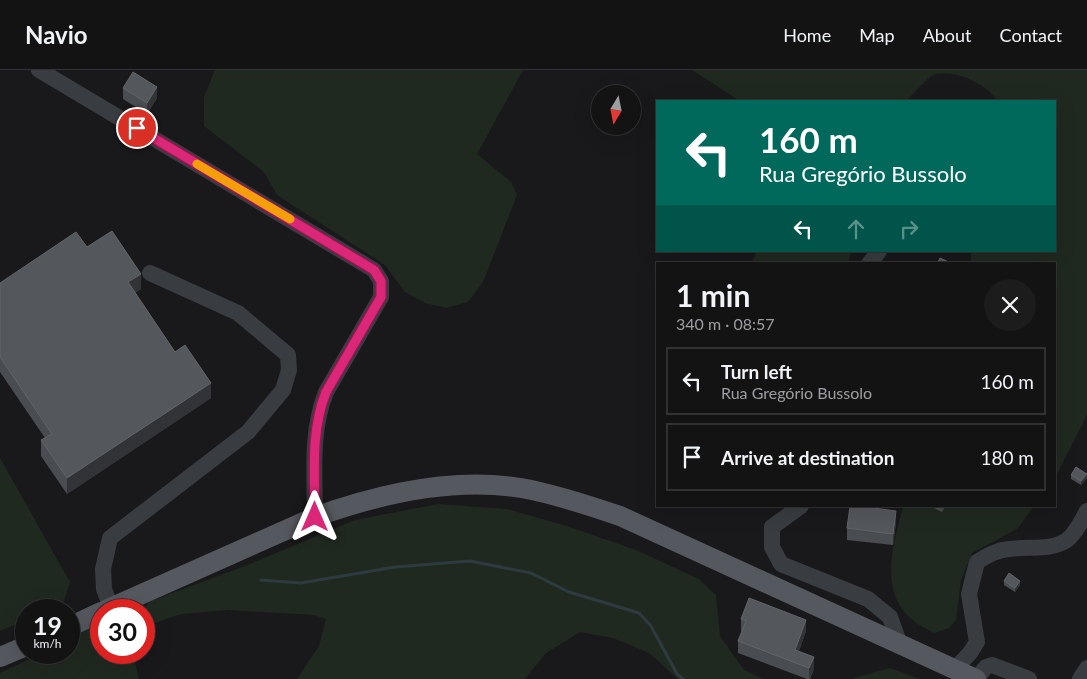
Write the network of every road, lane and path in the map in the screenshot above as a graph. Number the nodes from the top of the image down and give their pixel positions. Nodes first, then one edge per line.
1 (39, 70) edge
2 (878, 252) edge
3 (871, 262) edge
4 (150, 273) dead end
5 (782, 507) edge
6 (800, 507) edge
7 (1087, 511) edge
8 (315, 517) junction
9 (772, 528) junction
10 (105, 599) edge
11 (131, 599) edge
12 (900, 645) junction
13 (15, 651) edge
14 (0, 657) edge
15 (1087, 668) edge
16 (954, 669) junction
17 (976, 679) edge
18 (1029, 679) edge
19 (1080, 679) edge

1 - 8 street
2 - 3 street
4 - 10 street
5 - 9 street
6 - 9 street
7 - 16 street
8 - 11 main road
8 - 12 main road
9 - 12 street
12 - 16 main road
13 - 14 main road
15 - 19 street
16 - 17 main road
17 - 18 street

